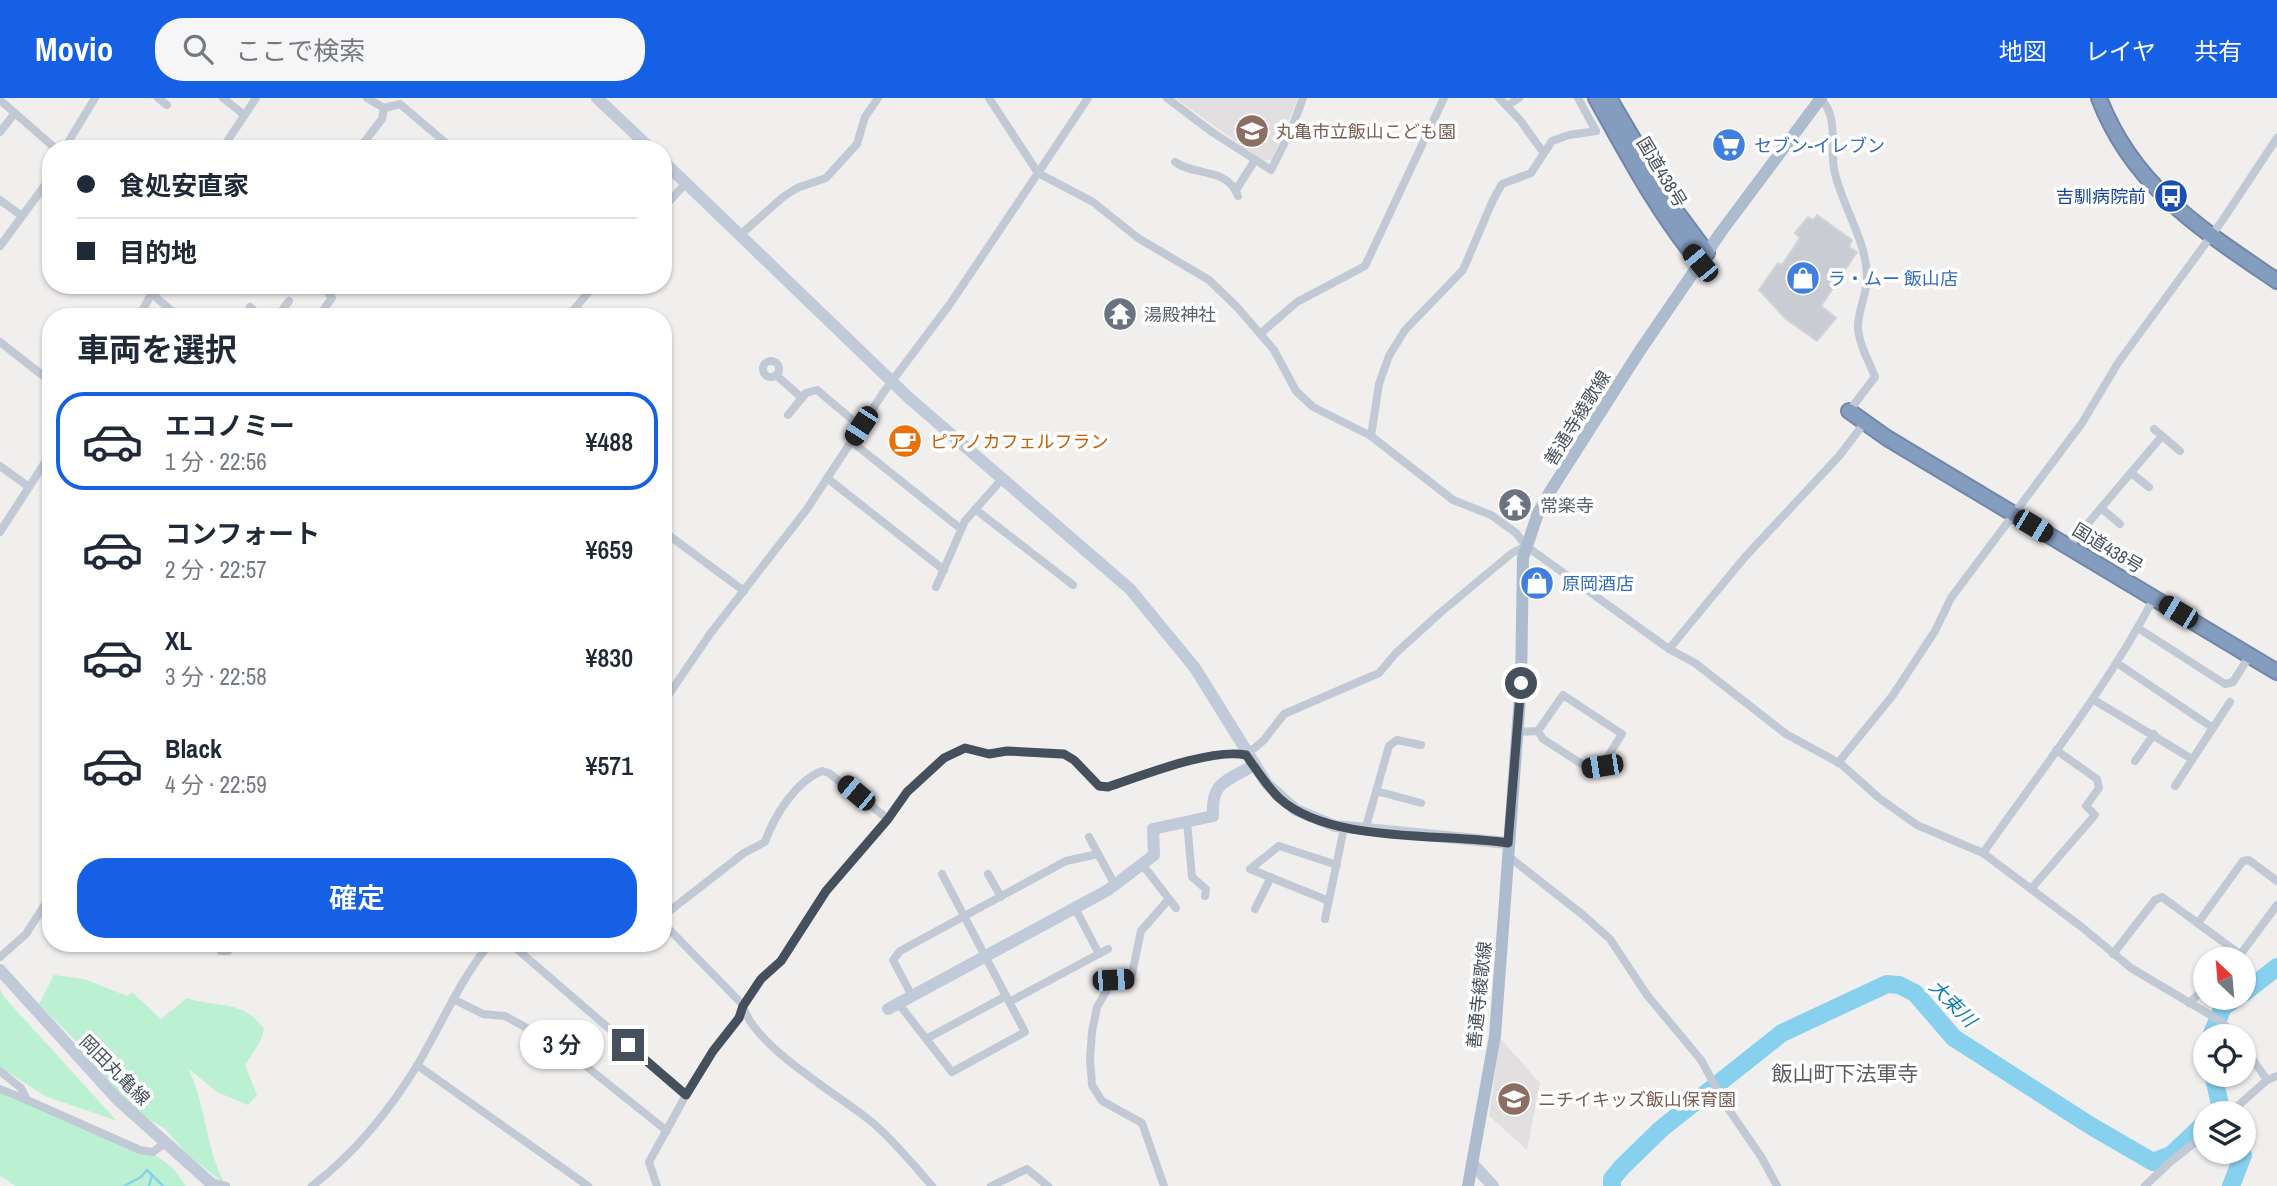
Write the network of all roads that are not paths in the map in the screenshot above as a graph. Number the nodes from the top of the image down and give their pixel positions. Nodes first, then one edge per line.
1 (96, 98) edge
2 (158, 98) edge
3 (223, 98) edge
4 (256, 98) edge
5 (367, 98) edge
6 (597, 98) edge
7 (878, 98) edge
8 (989, 98) edge
9 (1088, 98) edge
10 (1167, 98) edge
11 (1303, 98) edge
12 (1444, 98) edge
13 (1499, 98) edge
14 (1519, 98) edge
15 (1578, 98) edge
16 (1596, 98) edge
17 (1609, 98) edge
18 (1820, 98) edge
19 (2099, 98) edge
20 (0, 100) edge
21 (402, 101) edge
22 (167, 105) dead end
23 (1507, 106) junction
24 (384, 108) junction
25 (15, 113) junction
26 (243, 114) junction
27 (0, 132) edge
28 (2277, 138) edge
29 (46, 140) edge
30 (70, 140) edge
31 (227, 140) edge
32 (366, 140) edge
33 (443, 140) edge
34 (641, 140) edge
35 (1543, 152) junction
36 (1255, 160) junction
37 (1175, 162) dead end
38 (672, 170) edge
39 (1038, 173) junction
40 (686, 183) junction
41 (42, 189) edge
42 (672, 198) edge
43 (0, 200) edge
44 (22, 216) junction
45 (740, 235) junction
46 (2210, 236) junction
47 (0, 246) edge
48 (1704, 258) junction
49 (2277, 281) edge
50 (152, 294) joint
51 (587, 294) edge
52 (289, 301) dead end
53 (144, 308) edge
54 (168, 308) edge
55 (284, 308) edge
56 (575, 308) edge
57 (1260, 334) junction
58 (0, 342) edge
59 (776, 375) dead end
60 (42, 376) edge
61 (892, 381) junction
62 (802, 398) junction
63 (1849, 411) joint
64 (788, 415) dead end
65 (1865, 422) junction
66 (861, 426) junction
67 (2154, 429) dead end
68 (1371, 436) junction
69 (2162, 436) junction
70 (851, 441) junction
71 (2180, 451) dead end
72 (0, 466) edge
73 (42, 467) edge
74 (2131, 473) junction
75 (827, 478) junction
76 (1002, 478) junction
77 (29, 487) junction
78 (2149, 487) dead end
79 (2101, 508) junction
80 (975, 509) junction
81 (2016, 515) junction
82 (2120, 524) dead end
83 (961, 529) junction
84 (0, 532) edge
85 (672, 538) edge
86 (1526, 547) junction
87 (2068, 547) junction
88 (944, 570) junction
89 (1073, 585) dead end
90 (936, 587) dead end
91 (744, 591) junction
92 (2154, 598) junction
93 (2138, 628) junction
94 (1669, 649) junction
95 (2250, 655) junction
96 (2117, 663) junction
97 (2277, 672) edge
98 (672, 691) edge
99 (2094, 700) junction
100 (2230, 702) dead end
101 (2213, 728) junction
102 (1538, 731) junction
103 (1517, 732) junction
104 (2154, 734) junction
105 (1421, 746) dead end
106 (2056, 750) junction
107 (2192, 759) junction
108 (1250, 760) junction
109 (2135, 761) dead end
110 (1838, 763) junction
111 (2175, 786) dead end
112 (1376, 791) junction
113 (1421, 803) dead end
114 (888, 819) junction
115 (1187, 822) junction
116 (1344, 828) junction
117 (1365, 830) junction
118 (1089, 837) dead end
119 (1508, 850) junction
120 (1983, 853) junction
121 (1098, 854) junction
122 (1142, 864) junction
123 (1336, 865) junction
124 (942, 874) dead end
125 (988, 874) dead end
126 (1271, 877) junction
127 (2277, 881) edge
128 (1115, 885) junction
129 (2031, 889) junction
130 (1205, 896) dead end
131 (1001, 897) junction
132 (1169, 899) junction
133 (1329, 901) junction
134 (2277, 905) edge
135 (1075, 908) junction
136 (1175, 908) dead end
137 (42, 909) edge
138 (672, 909) edge
139 (1255, 909) dead end
140 (964, 916) junction
141 (1325, 919) dead end
142 (2198, 923) junction
143 (672, 932) edge
144 (2227, 947) edge
145 (2246, 947) edge
146 (483, 952) edge
147 (520, 952) edge
148 (2113, 954) junction
149 (0, 957) edge
150 (985, 957) junction
151 (0, 971) edge
152 (912, 996) junction
153 (453, 999) junction
154 (1007, 999) junction
155 (2193, 999) edge
156 (2189, 1003) junction
157 (743, 1006) junction
158 (893, 1006) joint
159 (2224, 1024) edge
160 (926, 1039) junction
161 (2256, 1064) edge
162 (417, 1065) junction
163 (0, 1071) edge
164 (2277, 1076) edge
165 (2267, 1080) junction
166 (0, 1088) edge
167 (686, 1095) junction
168 (27, 1100) junction
169 (2243, 1101) edge
170 (667, 1131) junction
171 (165, 1143) junction
172 (2193, 1144) edge
173 (1472, 1163) junction
174 (1160, 1182) edge
175 (212, 1184) edge
176 (226, 1186) edge
177 (312, 1186) edge
178 (588, 1186) edge
179 (657, 1186) edge
180 (932, 1186) edge
181 (991, 1186) edge
182 (1048, 1186) edge
183 (1468, 1186) edge
184 (1493, 1186) edge
185 (1777, 1186) edge
186 (2145, 1186) edge

1 - 30 street
2 - 22 street
3 - 26 street
4 - 26 street
5 - 24 street
6 - 34 street
7 - 45 street
8 - 39 street
9 - 39 street
10 - 36 street
11 - 36 street
12 - 57 street
13 - 23 street
14 - 23 street
15 - 35 street
16 - 48 highway, 国道438号
17 - 48 highway, 国道438号
18 - 48 main road, 善通寺綾歌線
18 - 63 street
19 - 46 highway
20 - 25 street
21 - 24 street
21 - 33 street
23 - 35 street
24 - 32 street
25 - 27 street
25 - 29 street
26 - 31 street
28 - 46 street
35 - 68 street
36 - 37 street
38 - 40 street
39 - 57 street
39 - 61 street
40 - 42 street
40 - 45 street
41 - 44 street
43 - 44 street
44 - 47 street
45 - 61 street
46 - 49 highway
46 - 81 street
48 - 86 main road, 善通寺綾歌線
50 - 53 street
50 - 54 street
51 - 56 street
52 - 55 street
57 - 68 street
58 - 60 street
59 - 62 street
61 - 66 street
61 - 76 street
62 - 64 street
62 - 66 street
63 - 65 highway, 国道438号
65 - 81 highway, 国道438号
65 - 94 street
66 - 70 street
67 - 69 street
68 - 86 street
69 - 71 street
69 - 74 street
70 - 75 street
70 - 83 street
72 - 77 street
73 - 77 street
74 - 78 street
74 - 79 street
75 - 88 street
75 - 91 street
76 - 80 street
76 - 108 street
77 - 84 street
79 - 82 street
79 - 87 street
80 - 83 street
80 - 89 street
81 - 87 highway, 国道438号
81 - 110 street
83 - 88 street
85 - 91 street
86 - 94 street
86 - 103 main road, 善通寺綾歌線
86 - 108 street
87 - 92 highway, 国道438号
88 - 90 street
91 - 98 street
92 - 93 street
92 - 95 highway, 国道438号
93 - 95 street
93 - 96 street
94 - 110 street
95 - 97 highway, 国道438号
96 - 99 street
96 - 101 street
99 - 104 street
99 - 106 street
100 - 101 street
101 - 107 street
102 - 102 street
102 - 103 street
103 - 119 main road, 善通寺綾歌線
104 - 107 street
104 - 109 street
105 - 112 street
106 - 120 street
106 - 129 street
107 - 111 street
108 - 114 street
108 - 115 street
108 - 116 street
110 - 120 street
112 - 113 street
112 - 117 street
114 - 138 street
114 - 157 street
115 - 122 street
115 - 130 street
116 - 117 street
116 - 123 street
117 - 119 street
118 - 121 street
119 - 173 main road, 善通寺綾歌線
119 - 185 street
120 - 129 street
121 - 128 street
121 - 131 street
122 - 128 street
122 - 132 street
123 - 126 street
123 - 133 street
124 - 140 street
125 - 131 street
126 - 133 street
126 - 139 street
127 - 142 street
128 - 135 street
129 - 148 street
131 - 140 street
132 - 136 street
132 - 174 street
133 - 141 street
134 - 145 street
135 - 150 street
135 - 154 street
137 - 149 street
140 - 150 street
140 - 152 street
142 - 144 street
142 - 148 street
143 - 157 street
146 - 153 street
147 - 167 street
148 - 156 street
150 - 152 street
150 - 154 street
151 - 171 street, 岡田丸亀線
152 - 158 street
153 - 162 street
153 - 170 street
154 - 160 street
154 - 160 street
155 - 156 street
156 - 159 street
157 - 167 street
157 - 180 street
158 - 160 street
161 - 165 street
162 - 177 street
162 - 178 street
163 - 168 street
164 - 165 street
165 - 169 street
166 - 168 street
167 - 170 street
168 - 171 street
170 - 179 street
171 - 175 street, 岡田丸亀線
172 - 186 street
173 - 183 main road, 善通寺綾歌線
173 - 184 street
175 - 176 street
181 - 182 street

